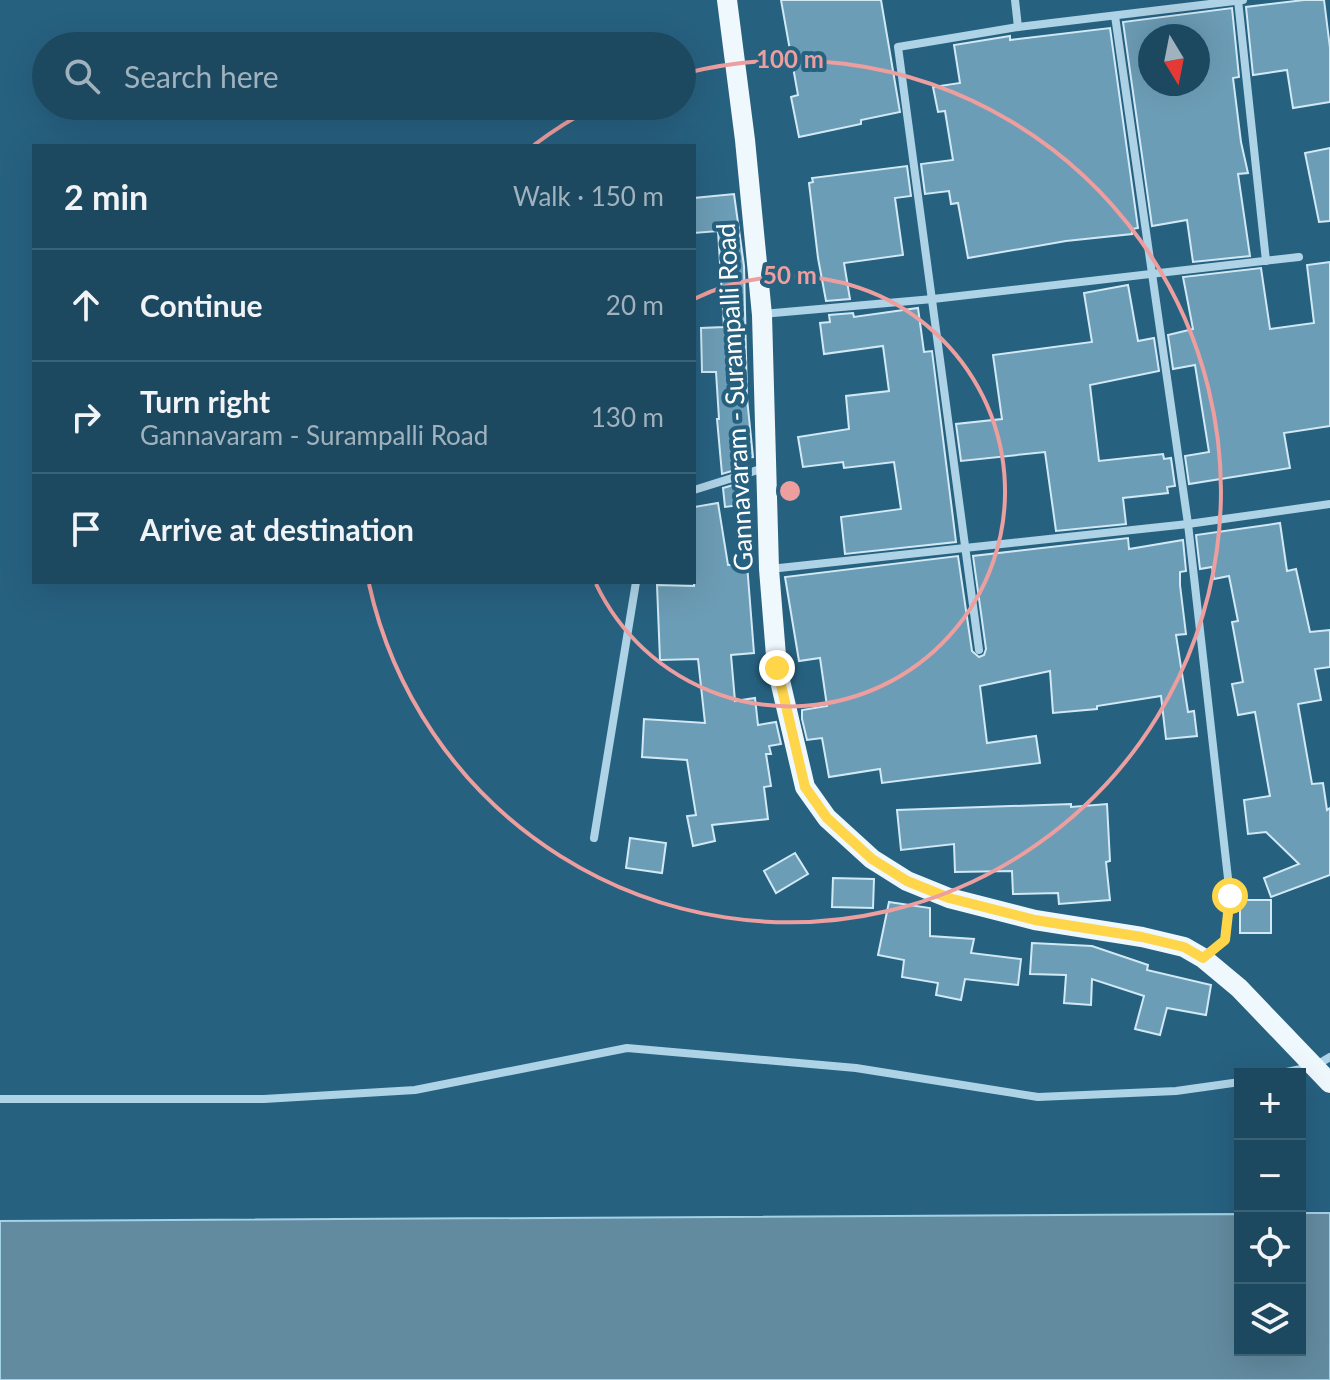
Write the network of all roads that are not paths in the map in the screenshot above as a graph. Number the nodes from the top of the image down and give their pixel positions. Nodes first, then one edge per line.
1 (727, 0) edge
2 (1015, 0) edge
3 (1239, 0) edge
4 (1115, 16) junction
5 (1018, 27) junction
6 (1299, 257) dead end
7 (1266, 261) junction
8 (1152, 275) junction
9 (933, 299) junction
10 (762, 315) junction
11 (768, 467) junction
12 (696, 489) edge
13 (1330, 504) edge
14 (1188, 524) junction
15 (964, 549) junction
16 (769, 569) junction
17 (636, 584) edge
18 (979, 650) dead end
19 (594, 838) dead end
20 (1203, 958) junction
21 (1322, 1061) edge
22 (1298, 1068) edge
23 (1234, 1083) edge
24 (1330, 1083) edge
25 (0, 1099) edge

1 - 10 main road, Gannavaram - Surampalli Road
2 - 5 street
3 - 4 street
3 - 7 street
4 - 5 street
4 - 8 street
5 - 9 street
6 - 7 street
7 - 8 street
8 - 9 street
8 - 14 street
9 - 10 street
9 - 15 street
10 - 11 main road, Gannavaram - Surampalli Road
11 - 12 street
11 - 16 main road, Gannavaram - Surampalli Road
13 - 14 street
14 - 15 street
14 - 20 street
15 - 16 street
15 - 18 street
16 - 20 main road, Gannavaram - Surampalli Road
17 - 19 street
20 - 21 main road, Gannavaram - Surampalli Road
21 - 22 street
21 - 24 main road, Gannavaram - Surampalli Road
23 - 25 street

